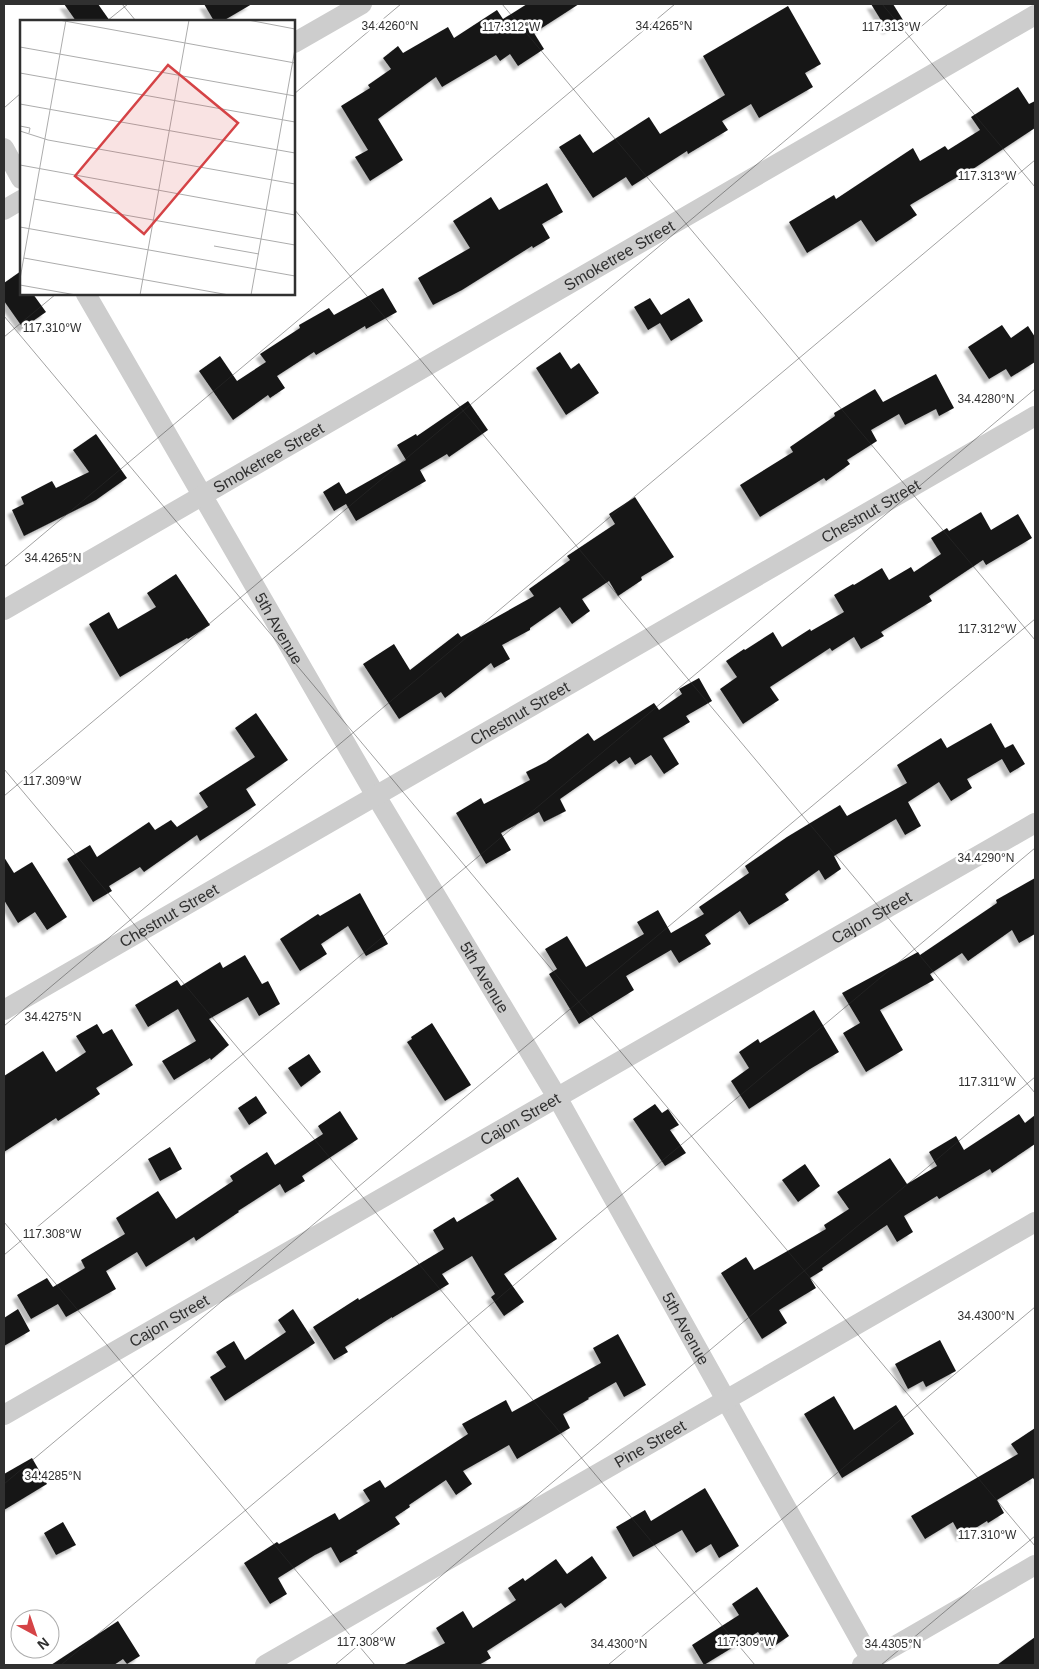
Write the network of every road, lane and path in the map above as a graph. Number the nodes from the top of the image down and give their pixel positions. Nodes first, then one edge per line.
1 (362, 4) edge
2 (1035, 15) edge
3 (295, 42) edge
4 (4, 148) edge
5 (20, 177) edge
6 (20, 201) edge
7 (4, 210) edge
8 (87, 295) edge
9 (1035, 416) edge
10 (203, 495) junction
11 (4, 610) edge
12 (376, 796) junction
13 (1035, 823) edge
14 (4, 1010) edge
15 (557, 1097) junction
16 (1035, 1222) edge
17 (727, 1399) junction
18 (4, 1416) edge
19 (1035, 1565) edge
20 (869, 1663) edge
21 (265, 1665) edge

1 - 3 street
2 - 10 street, Smoketree Street
4 - 5 street
6 - 7 street
8 - 10 street, 5th Avenue
9 - 12 street, Chestnut Street
10 - 11 street, Smoketree Street
10 - 12 street, 5th Avenue
12 - 14 street, Chestnut Street
12 - 15 street, 5th Avenue
13 - 15 street, Cajon Street
15 - 17 street, 5th Avenue
15 - 18 street, Cajon Street
16 - 17 street, Pine Street
17 - 20 street, 5th Avenue
17 - 21 street, Pine Street
19 - 20 street

